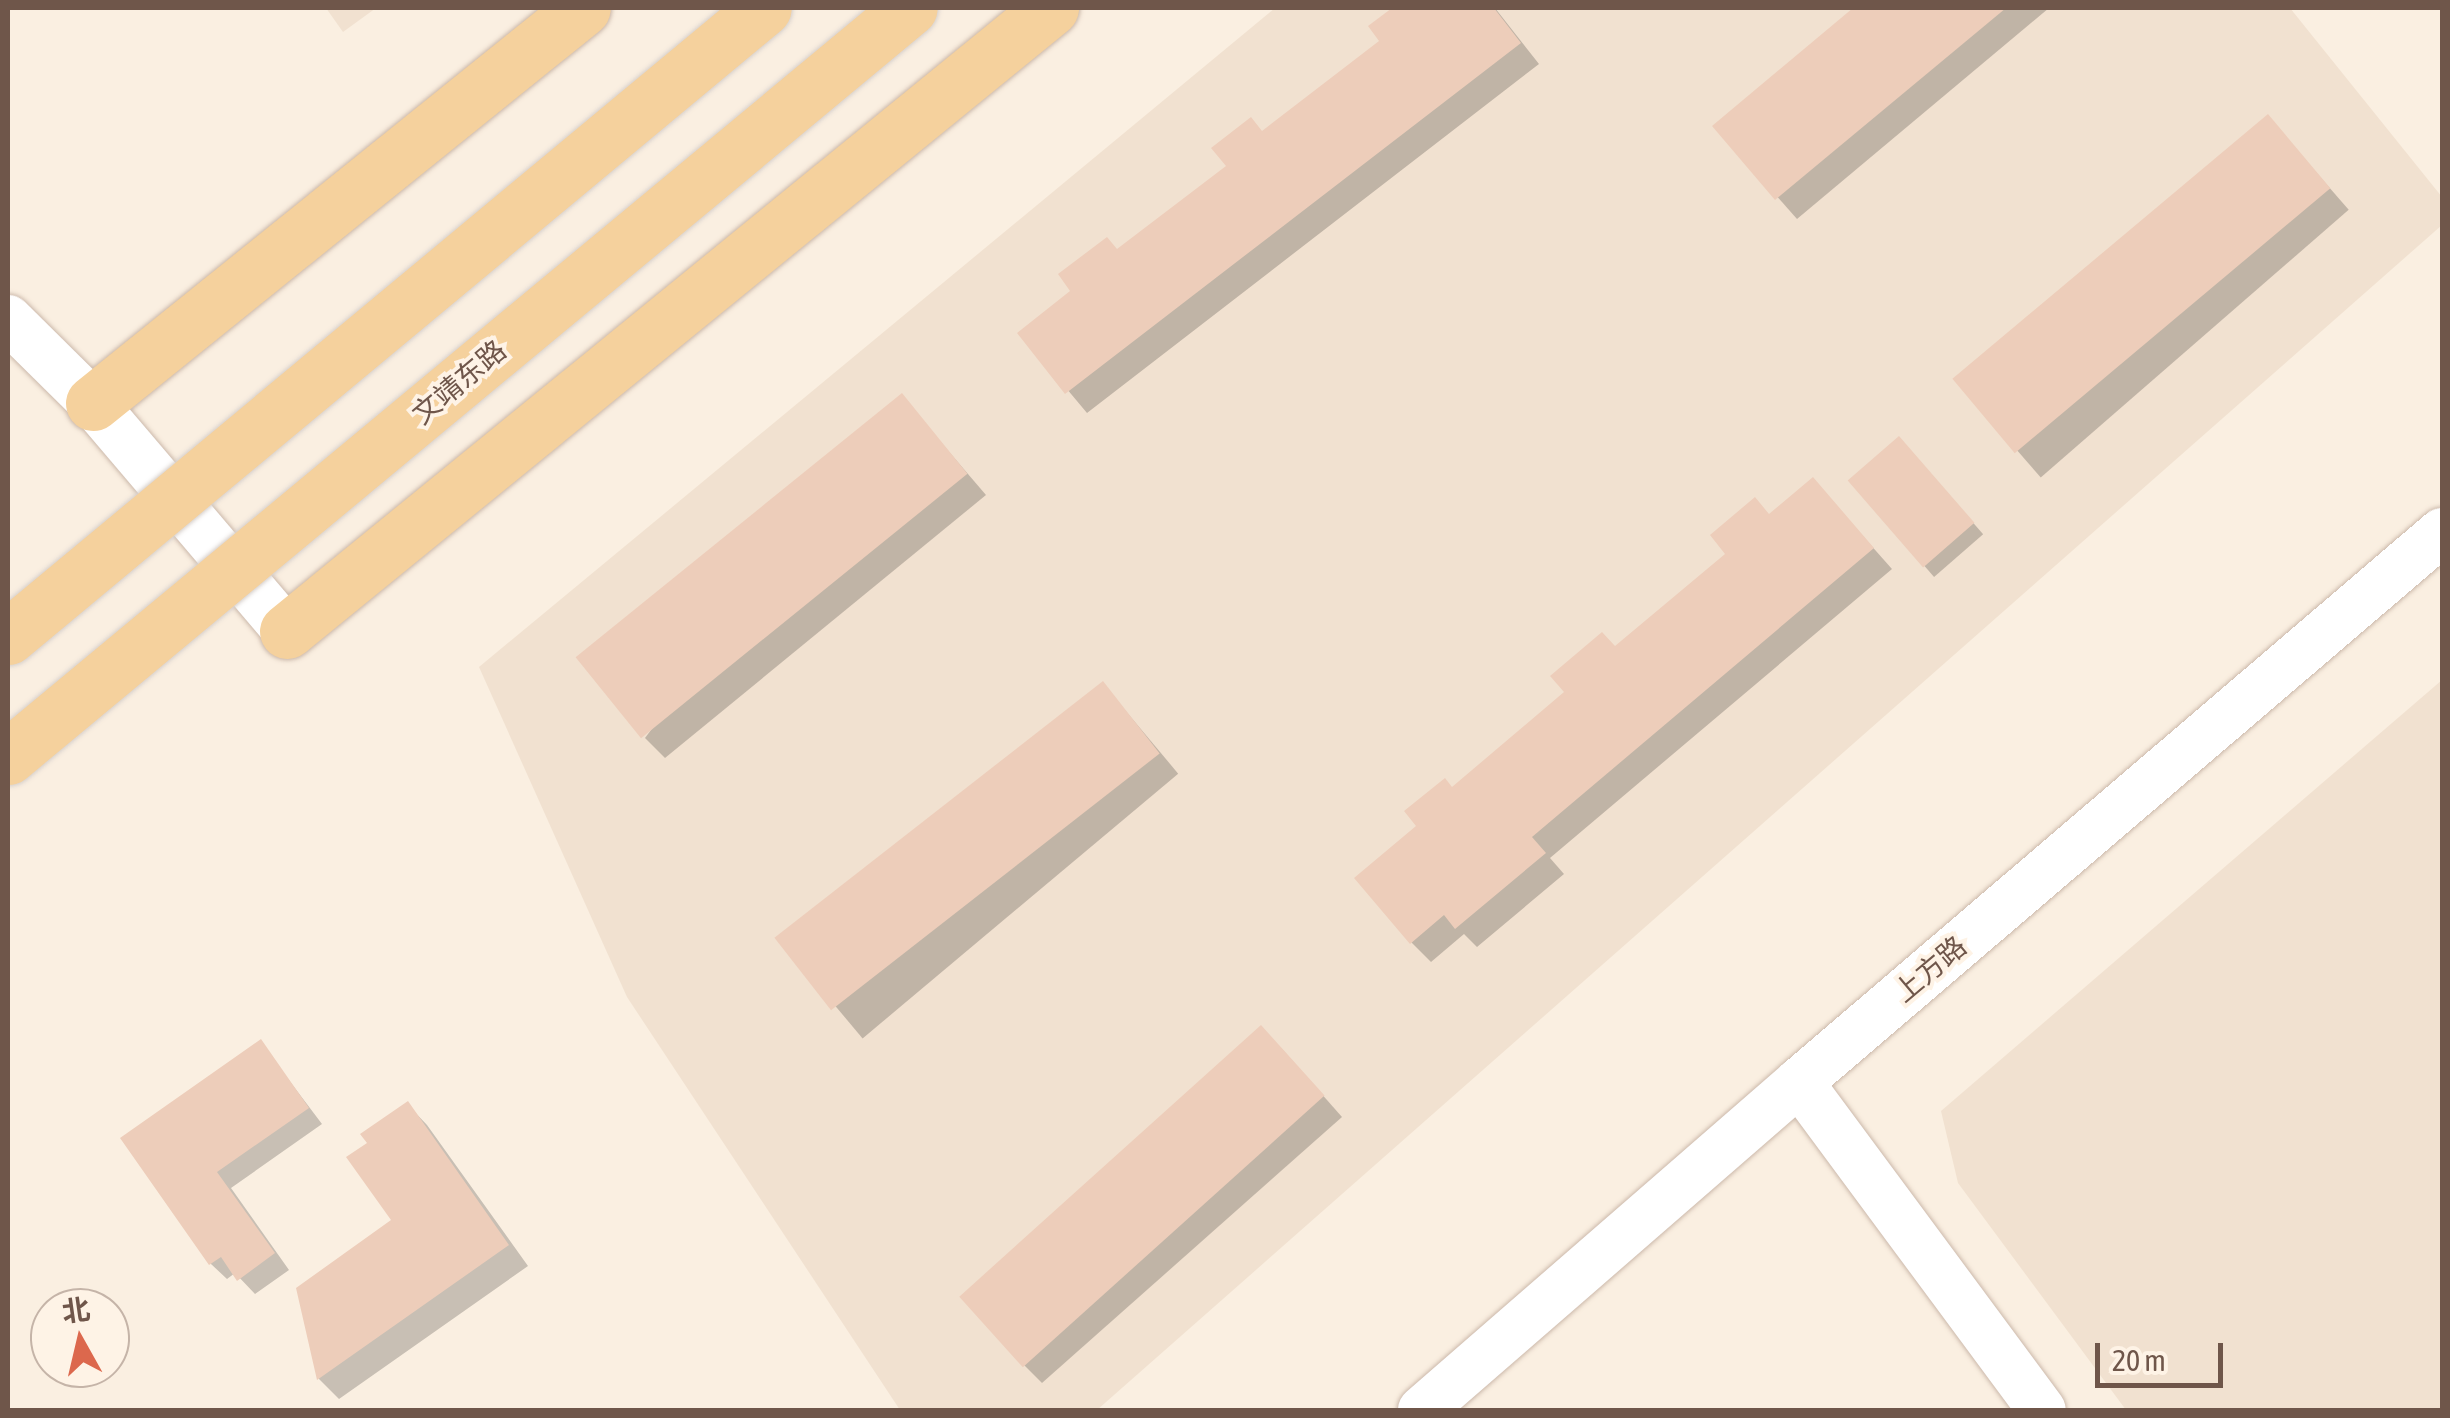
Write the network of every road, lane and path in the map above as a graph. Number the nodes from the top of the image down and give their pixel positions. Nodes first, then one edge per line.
1 (584, 8) edge
2 (764, 8) edge
3 (910, 8) edge
4 (1051, 8) edge
5 (8, 319) edge
6 (93, 403) junction
7 (2442, 532) edge
8 (287, 630) joint
9 (8, 637) edge
10 (8, 756) edge
11 (1798, 1082) junction
12 (1422, 1410) edge
13 (2042, 1410) edge

1 - 6 main road
2 - 9 main road, bridge
3 - 10 main road, 文靖东路, bridge
4 - 8 main road
5 - 6 street
6 - 8 street
7 - 11 street, 上方路
11 - 12 street, 上方路
11 - 13 street

